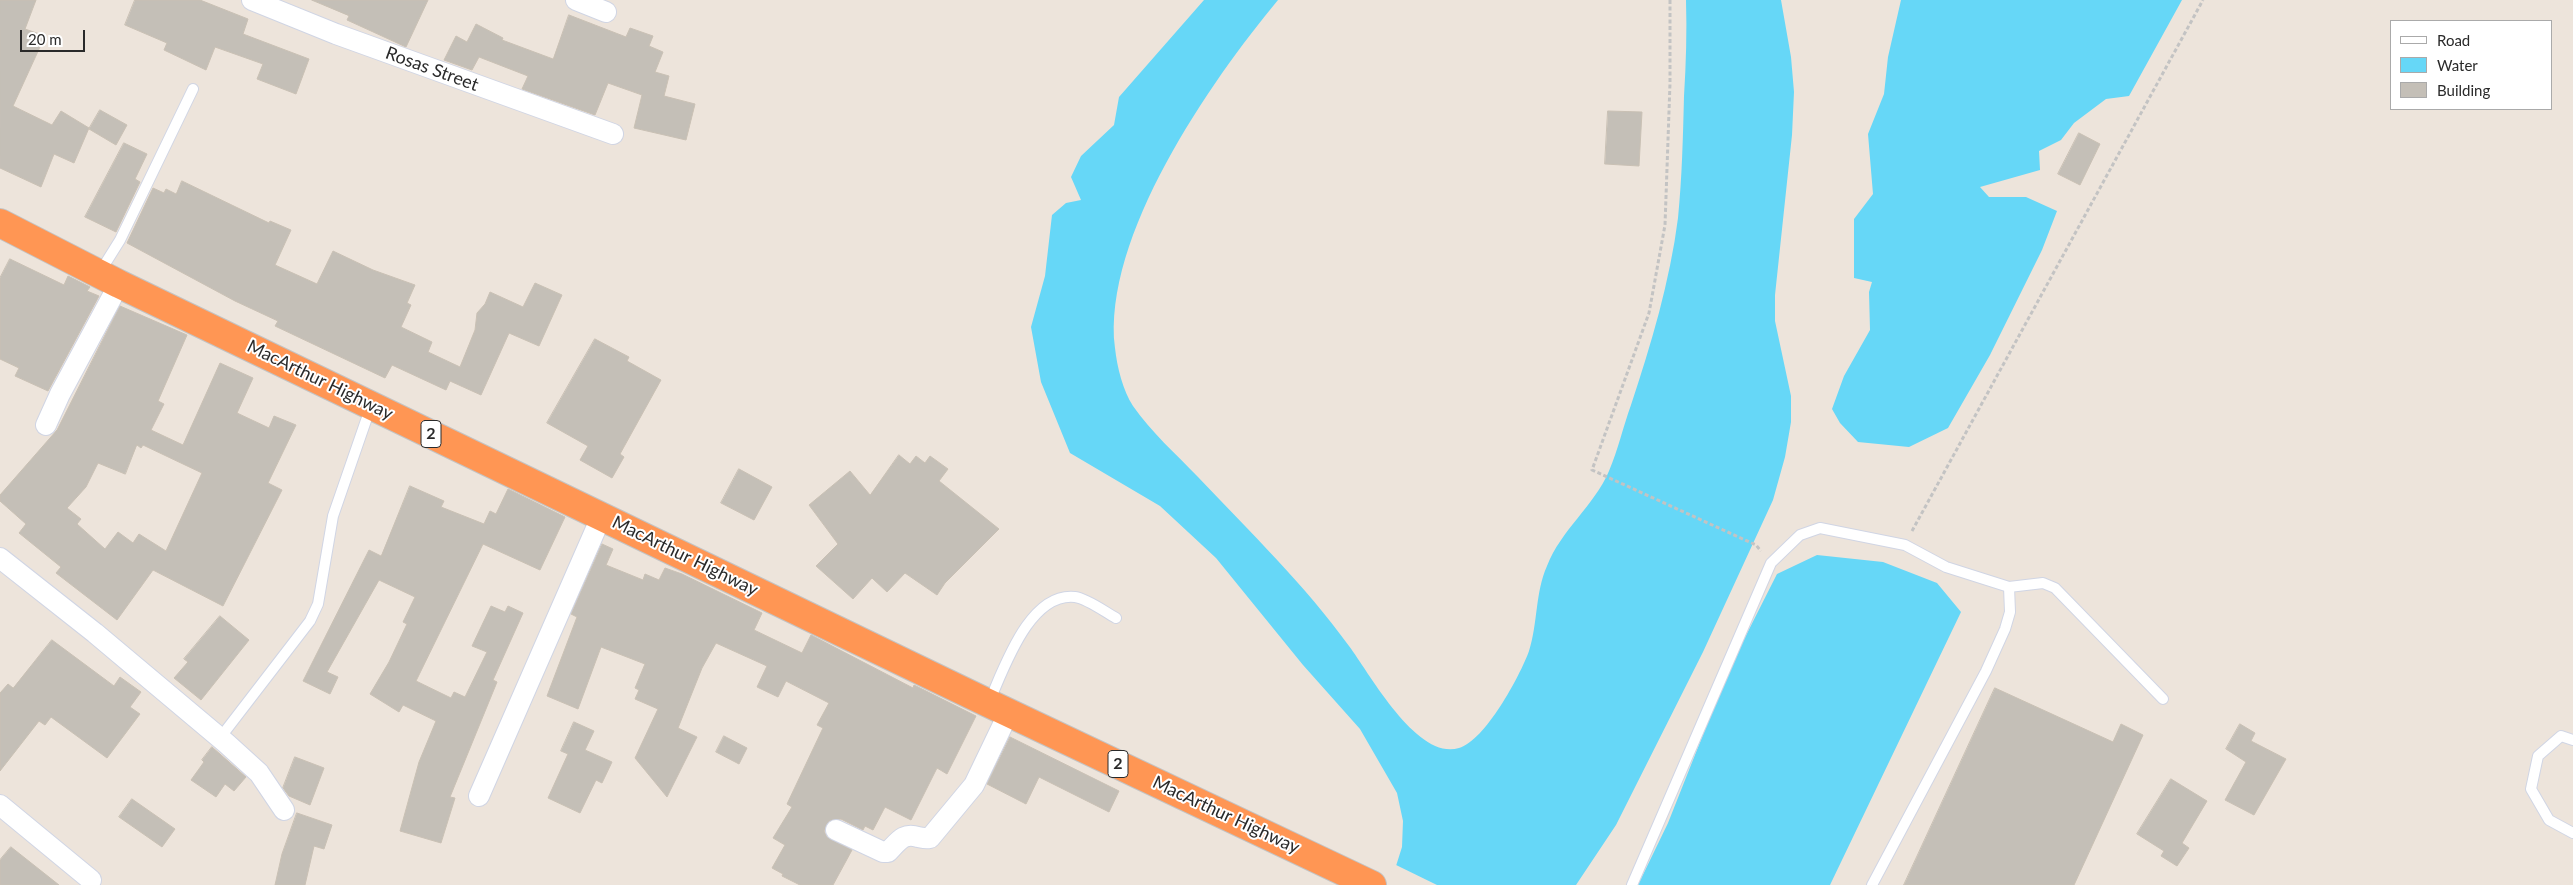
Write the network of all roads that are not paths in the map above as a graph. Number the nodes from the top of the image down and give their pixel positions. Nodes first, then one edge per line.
1 (252, 0) edge
2 (576, 0) edge
3 (606, 12) dead end
4 (193, 89) dead end
5 (614, 134) dead end
6 (0, 223) edge
7 (109, 278) junction
8 (372, 405) junction
9 (46, 425) dead end
10 (602, 515) junction
11 (0, 558) edge
12 (2009, 587) junction
13 (1116, 618) dead end
14 (2164, 699) dead end
15 (999, 708) junction
16 (220, 738) junction
17 (2573, 740) edge
18 (479, 796) dead end
19 (0, 806) edge
20 (284, 810) dead end
21 (836, 830) dead end
22 (2573, 833) edge
23 (91, 880) dead end
24 (1372, 885) edge
25 (1632, 885) edge
26 (1872, 885) edge

1 - 5 street, Rosas Street
2 - 3 street
4 - 7 lane
6 - 7 highway, MacArthur Highway / 2
7 - 8 highway, MacArthur Highway / 2
7 - 9 street
8 - 10 highway, MacArthur Highway / 2
8 - 16 lane
10 - 15 highway, MacArthur Highway / 2
10 - 18 street
11 - 16 street
12 - 14 lane
12 - 25 lane
12 - 26 lane
13 - 15 lane
15 - 21 street
15 - 24 highway, MacArthur Highway / 2
16 - 20 street
17 - 22 lane
19 - 23 street

